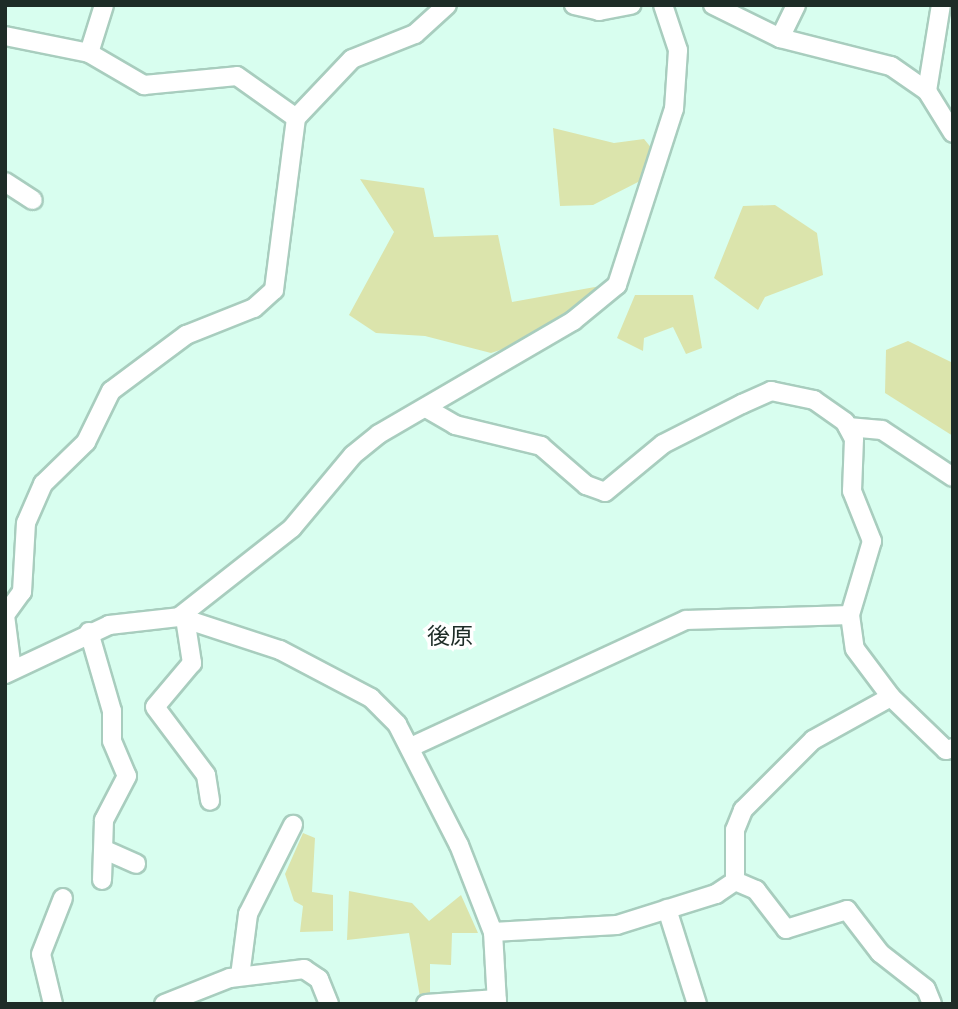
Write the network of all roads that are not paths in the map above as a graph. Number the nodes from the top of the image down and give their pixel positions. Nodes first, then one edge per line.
1 (104, 5) edge
2 (447, 5) edge
3 (574, 5) edge
4 (631, 5) edge
5 (663, 5) edge
6 (713, 5) edge
7 (796, 5) edge
8 (941, 5) edge
9 (5, 36) edge
10 (780, 38) junction
11 (89, 53) junction
12 (927, 91) junction
13 (296, 118) junction
14 (953, 133) edge
15 (5, 182) edge
16 (33, 200) dead end
17 (426, 408) junction
18 (848, 427) junction
19 (953, 477) edge
20 (850, 615) junction
21 (182, 618) junction
22 (89, 632) junction
23 (9, 672) edge
24 (891, 697) junction
25 (411, 747) junction
26 (953, 748) edge
27 (210, 801) dead end
28 (293, 825) dead end
29 (105, 850) junction
30 (136, 864) dead end
31 (102, 880) dead end
32 (735, 881) junction
33 (63, 898) dead end
34 (667, 909) junction
35 (493, 932) junction
36 (240, 976) junction
37 (497, 1002) edge
38 (52, 1004) edge
39 (164, 1004) edge
40 (329, 1004) edge
41 (426, 1004) edge
42 (697, 1004) edge
43 (932, 1004) edge

1 - 11 street
2 - 13 street
3 - 4 street
5 - 17 street
6 - 10 street
7 - 10 street
8 - 12 street
9 - 11 street
10 - 12 street
11 - 13 street
12 - 14 street
13 - 23 street
15 - 16 street
17 - 18 street
17 - 21 street
18 - 19 street
18 - 20 street
20 - 24 street
20 - 25 street
21 - 22 street
21 - 25 street
21 - 27 street
22 - 23 street
22 - 29 street
24 - 26 street
24 - 32 street
25 - 35 street
28 - 36 street
29 - 30 street
29 - 31 street
32 - 34 street
32 - 43 street
33 - 38 street
34 - 35 street
34 - 42 street
35 - 37 street
36 - 39 street
36 - 40 street
37 - 41 street

